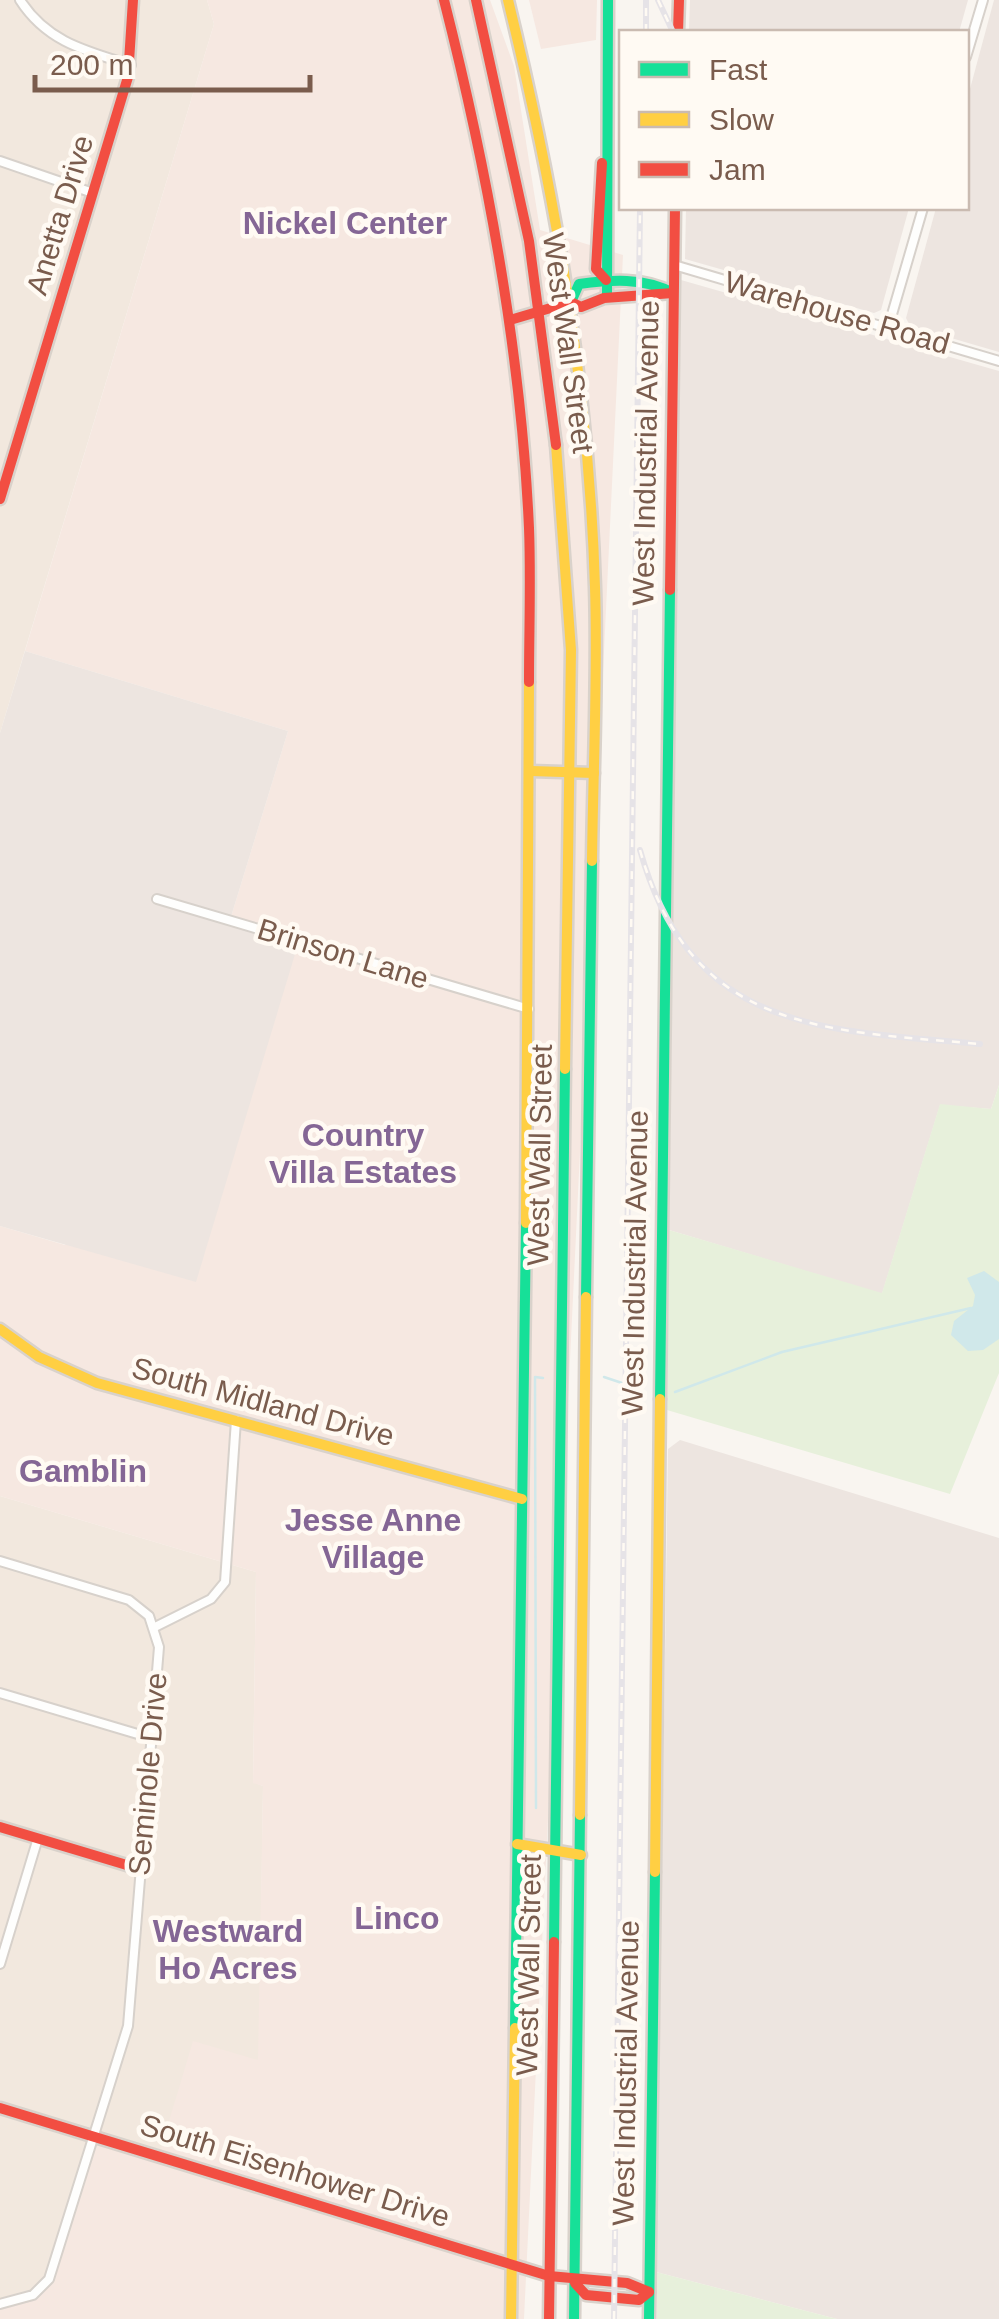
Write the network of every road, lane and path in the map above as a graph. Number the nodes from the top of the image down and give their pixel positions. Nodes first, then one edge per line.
1 (20, 0) edge
2 (132, 0) edge
3 (444, 0) edge
4 (476, 0) edge
5 (508, 0) edge
6 (608, 0) edge
7 (678, 0) edge
8 (983, 0) edge
9 (678, 30) edge
10 (969, 47) edge
11 (131, 65) junction
12 (0, 161) edge
13 (93, 193) junction
14 (676, 210) edge
15 (922, 210) edge
16 (674, 265) junction
17 (606, 280) junction
18 (673, 293) junction
19 (607, 297) junction
20 (572, 302) junction
21 (542, 311) junction
22 (510, 320) junction
23 (888, 328) junction
24 (999, 360) edge
25 (4, 468) edge
26 (0, 498) edge
27 (531, 772) junction
28 (571, 772) junction
29 (594, 773) junction
30 (157, 899) dead end
31 (529, 1009) junction
32 (0, 1329) edge
33 (236, 1420) junction
34 (522, 1500) junction
35 (0, 1560) edge
36 (155, 1627) junction
37 (0, 1693) edge
38 (151, 1738) junction
39 (0, 1827) edge
40 (38, 1838) junction
41 (517, 1844) junction
42 (555, 1850) junction
43 (581, 1855) junction
44 (140, 1869) junction
45 (0, 1964) edge
46 (0, 2108) edge
47 (95, 2136) junction
48 (511, 2263) junction
49 (549, 2276) junction
50 (575, 2283) junction
51 (649, 2292) junction
52 (0, 2304) edge
53 (510, 2319) edge
54 (549, 2319) edge
55 (574, 2319) edge
56 (649, 2319) edge

1 - 11 street
2 - 11 street, Anetta Drive
3 - 22 street, West Wall Street
4 - 21 street, West Wall Street
5 - 20 street, West Wall Street
6 - 17 street
7 - 9 street
8 - 10 street
11 - 13 street, Anetta Drive
12 - 13 street
13 - 25 street, Anetta Drive
14 - 16 street, West Industrial Avenue
15 - 23 street
16 - 18 street, West Industrial Avenue
16 - 23 street, Warehouse Road
17 - 18 street
17 - 19 street
17 - 20 street
18 - 19 street
18 - 51 street, West Industrial Avenue
19 - 20 street
20 - 21 street
20 - 29 street, West Wall Street
21 - 22 street
21 - 28 street, West Wall Street
22 - 27 street, West Wall Street
23 - 24 street, Warehouse Road
25 - 26 street, Anetta Drive
27 - 28 street
27 - 31 street, West Wall Street
28 - 29 street
28 - 42 street, West Wall Street
29 - 43 street, West Wall Street
30 - 31 street, Brinson Lane
31 - 34 street, West Wall Street
32 - 33 street, South Midland Drive
33 - 34 street, South Midland Drive
33 - 36 street
34 - 41 street, West Wall Street
35 - 36 street
36 - 38 street, Seminole Drive
37 - 38 street
38 - 44 street, Seminole Drive
39 - 40 street
40 - 44 street
40 - 45 street
41 - 42 street
41 - 48 street, West Wall Street
42 - 43 street
42 - 49 street, West Wall Street
43 - 50 street, West Wall Street
44 - 47 street, Seminole Drive
46 - 47 street, South Eisenhower Drive
47 - 48 street, South Eisenhower Drive
47 - 52 street, Seminole Drive
48 - 49 street, South Eisenhower Drive
48 - 53 street, West Wall Street
49 - 50 street, South Eisenhower Drive
49 - 54 street, West Wall Street
50 - 51 street, South Eisenhower Drive
50 - 55 street, West Wall Street
51 - 56 street, West Industrial Avenue

